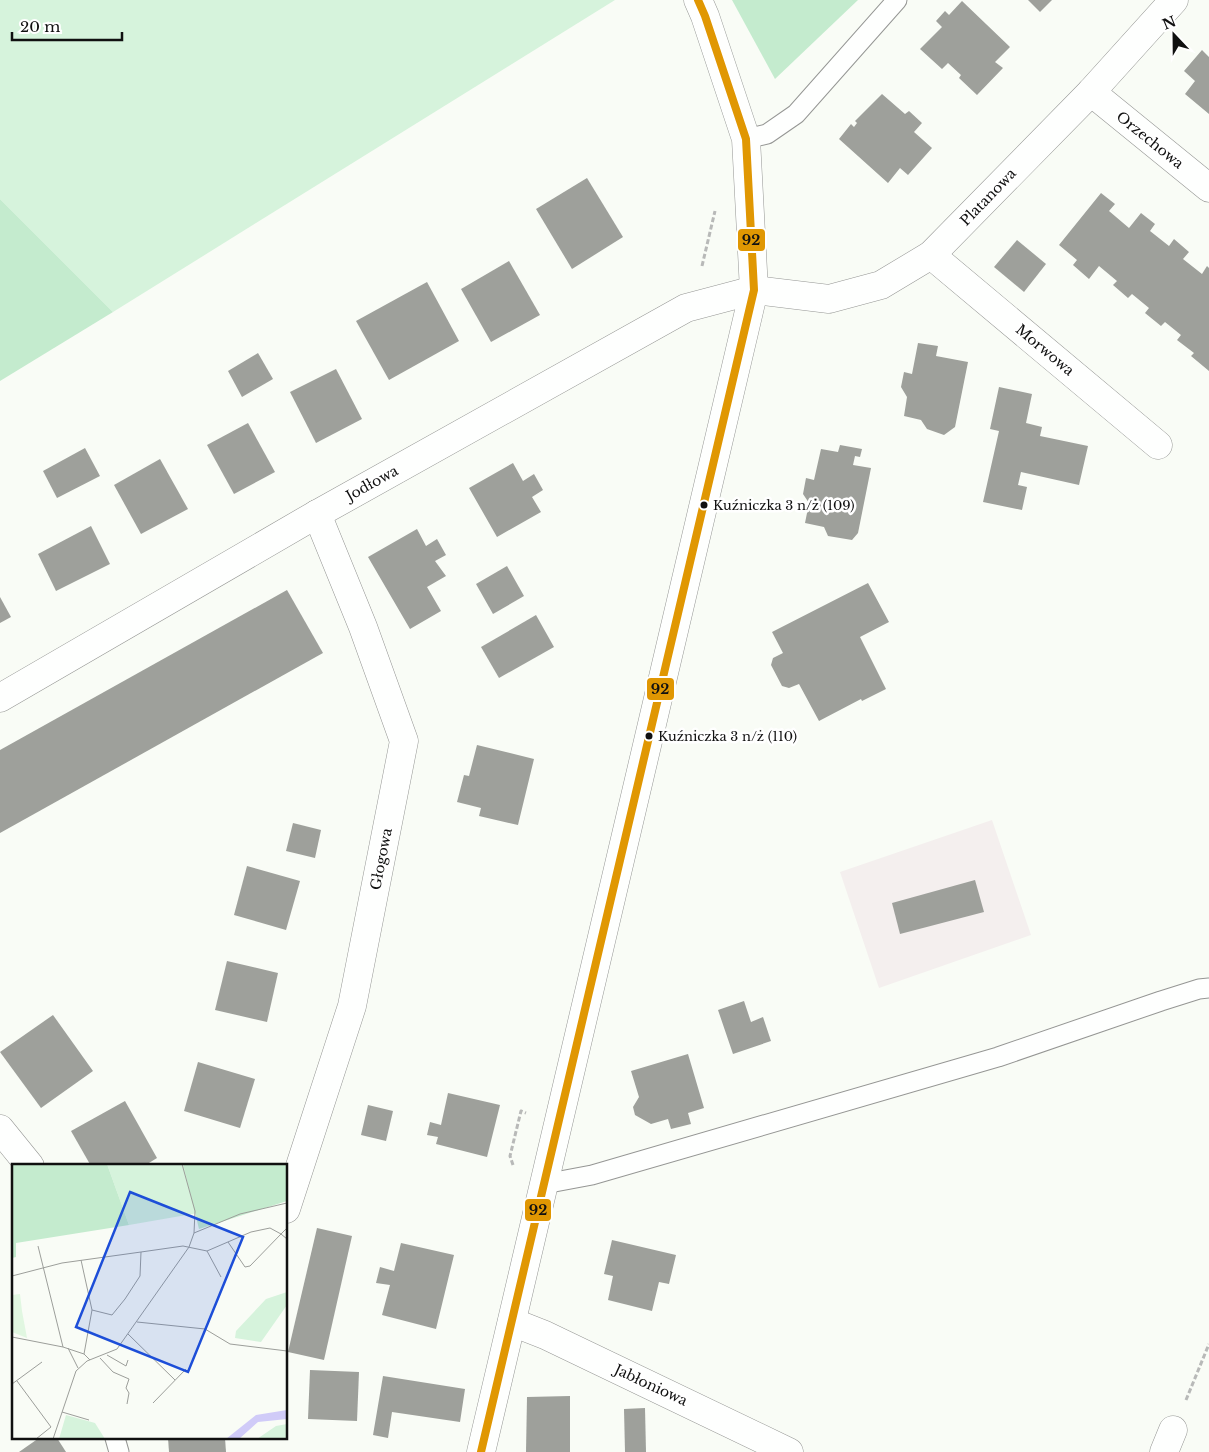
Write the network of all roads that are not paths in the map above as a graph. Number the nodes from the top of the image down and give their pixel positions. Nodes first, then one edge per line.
1 (698, 0) edge
2 (897, 0) edge
3 (1174, 0) edge
4 (1091, 92) junction
5 (746, 139) junction
6 (1209, 188) edge
7 (931, 256) junction
8 (754, 290) junction
9 (1158, 445) dead end
10 (317, 514) junction
11 (0, 698) edge
12 (1209, 988) edge
13 (0, 1129) edge
14 (28, 1164) edge
15 (544, 1184) junction
16 (288, 1203) edge
17 (512, 1322) junction
18 (481, 1452) edge
19 (789, 1452) edge

1 - 5 street
2 - 5 lane
3 - 4 street, Platanowa
4 - 6 street, Orzechowa
4 - 7 street, Platanowa
5 - 8 street
7 - 8 street, Platanowa
7 - 9 street, Morwowa
8 - 10 street, Jodłowa
8 - 15 street
10 - 11 street, Jodłowa
10 - 16 street, Głogowa
12 - 15 lane
13 - 14 street
15 - 17 street
17 - 18 street
17 - 19 street, Jabłoniowa

